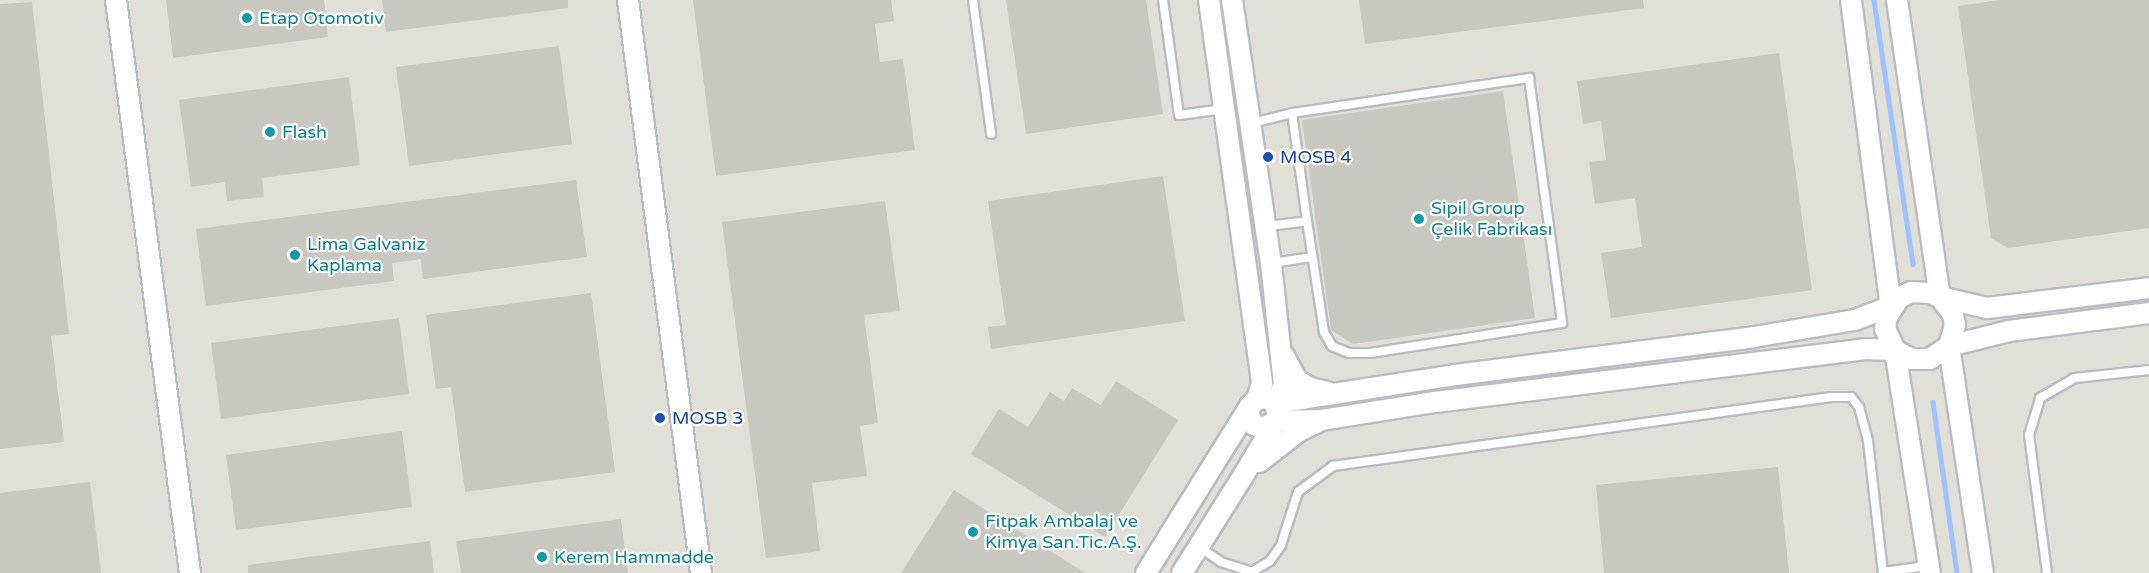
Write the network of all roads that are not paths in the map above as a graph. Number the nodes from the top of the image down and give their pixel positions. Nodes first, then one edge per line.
1 (116, 0) edge
2 (628, 0) edge
3 (973, 0) edge
4 (1163, 0) edge
5 (1209, 0) edge
6 (1232, 0) edge
7 (1851, 0) edge
8 (1896, 0) edge
9 (1292, 113) junction
10 (1227, 118) junction
11 (1250, 124) junction
12 (991, 134) dead end
13 (1307, 221) junction
14 (1266, 227) junction
15 (1312, 257) junction
16 (1270, 263) junction
17 (2149, 288) edge
18 (1940, 297) junction
19 (1891, 306) junction
20 (2149, 313) edge
21 (1279, 346) junction
22 (1949, 346) junction
23 (1895, 350) junction
24 (2149, 370) edge
25 (1333, 393) junction
26 (1265, 408) junction
27 (1322, 420) junction
28 (1243, 476) junction
29 (1198, 547) junction
30 (1929, 569) edge
31 (1883, 572) edge
32 (190, 573) edge
33 (701, 573) edge
34 (1146, 573) edge
35 (1182, 573) edge
36 (1250, 573) edge
37 (1983, 573) edge
38 (2047, 573) edge

1 - 32 street
2 - 33 street
3 - 12 lane
4 - 10 lane
5 - 10 street
6 - 11 street
7 - 19 street
8 - 18 street
9 - 11 lane
9 - 13 lane
9 - 15 lane
10 - 11 street
10 - 26 street
11 - 14 street
13 - 14 lane
13 - 15 lane
14 - 16 street
15 - 16 lane
16 - 21 street
17 - 18 street
18 - 19 street
18 - 22 street
19 - 23 street
19 - 25 street
20 - 22 street
21 - 25 street
21 - 26 street
22 - 23 street
22 - 37 street
23 - 27 street
23 - 30 street
24 - 38 lane
25 - 26 street
26 - 27 street
26 - 28 street
26 - 34 street
27 - 28 street
28 - 29 street
29 - 35 street
29 - 36 lane
30 - 31 lane
31 - 36 lane

